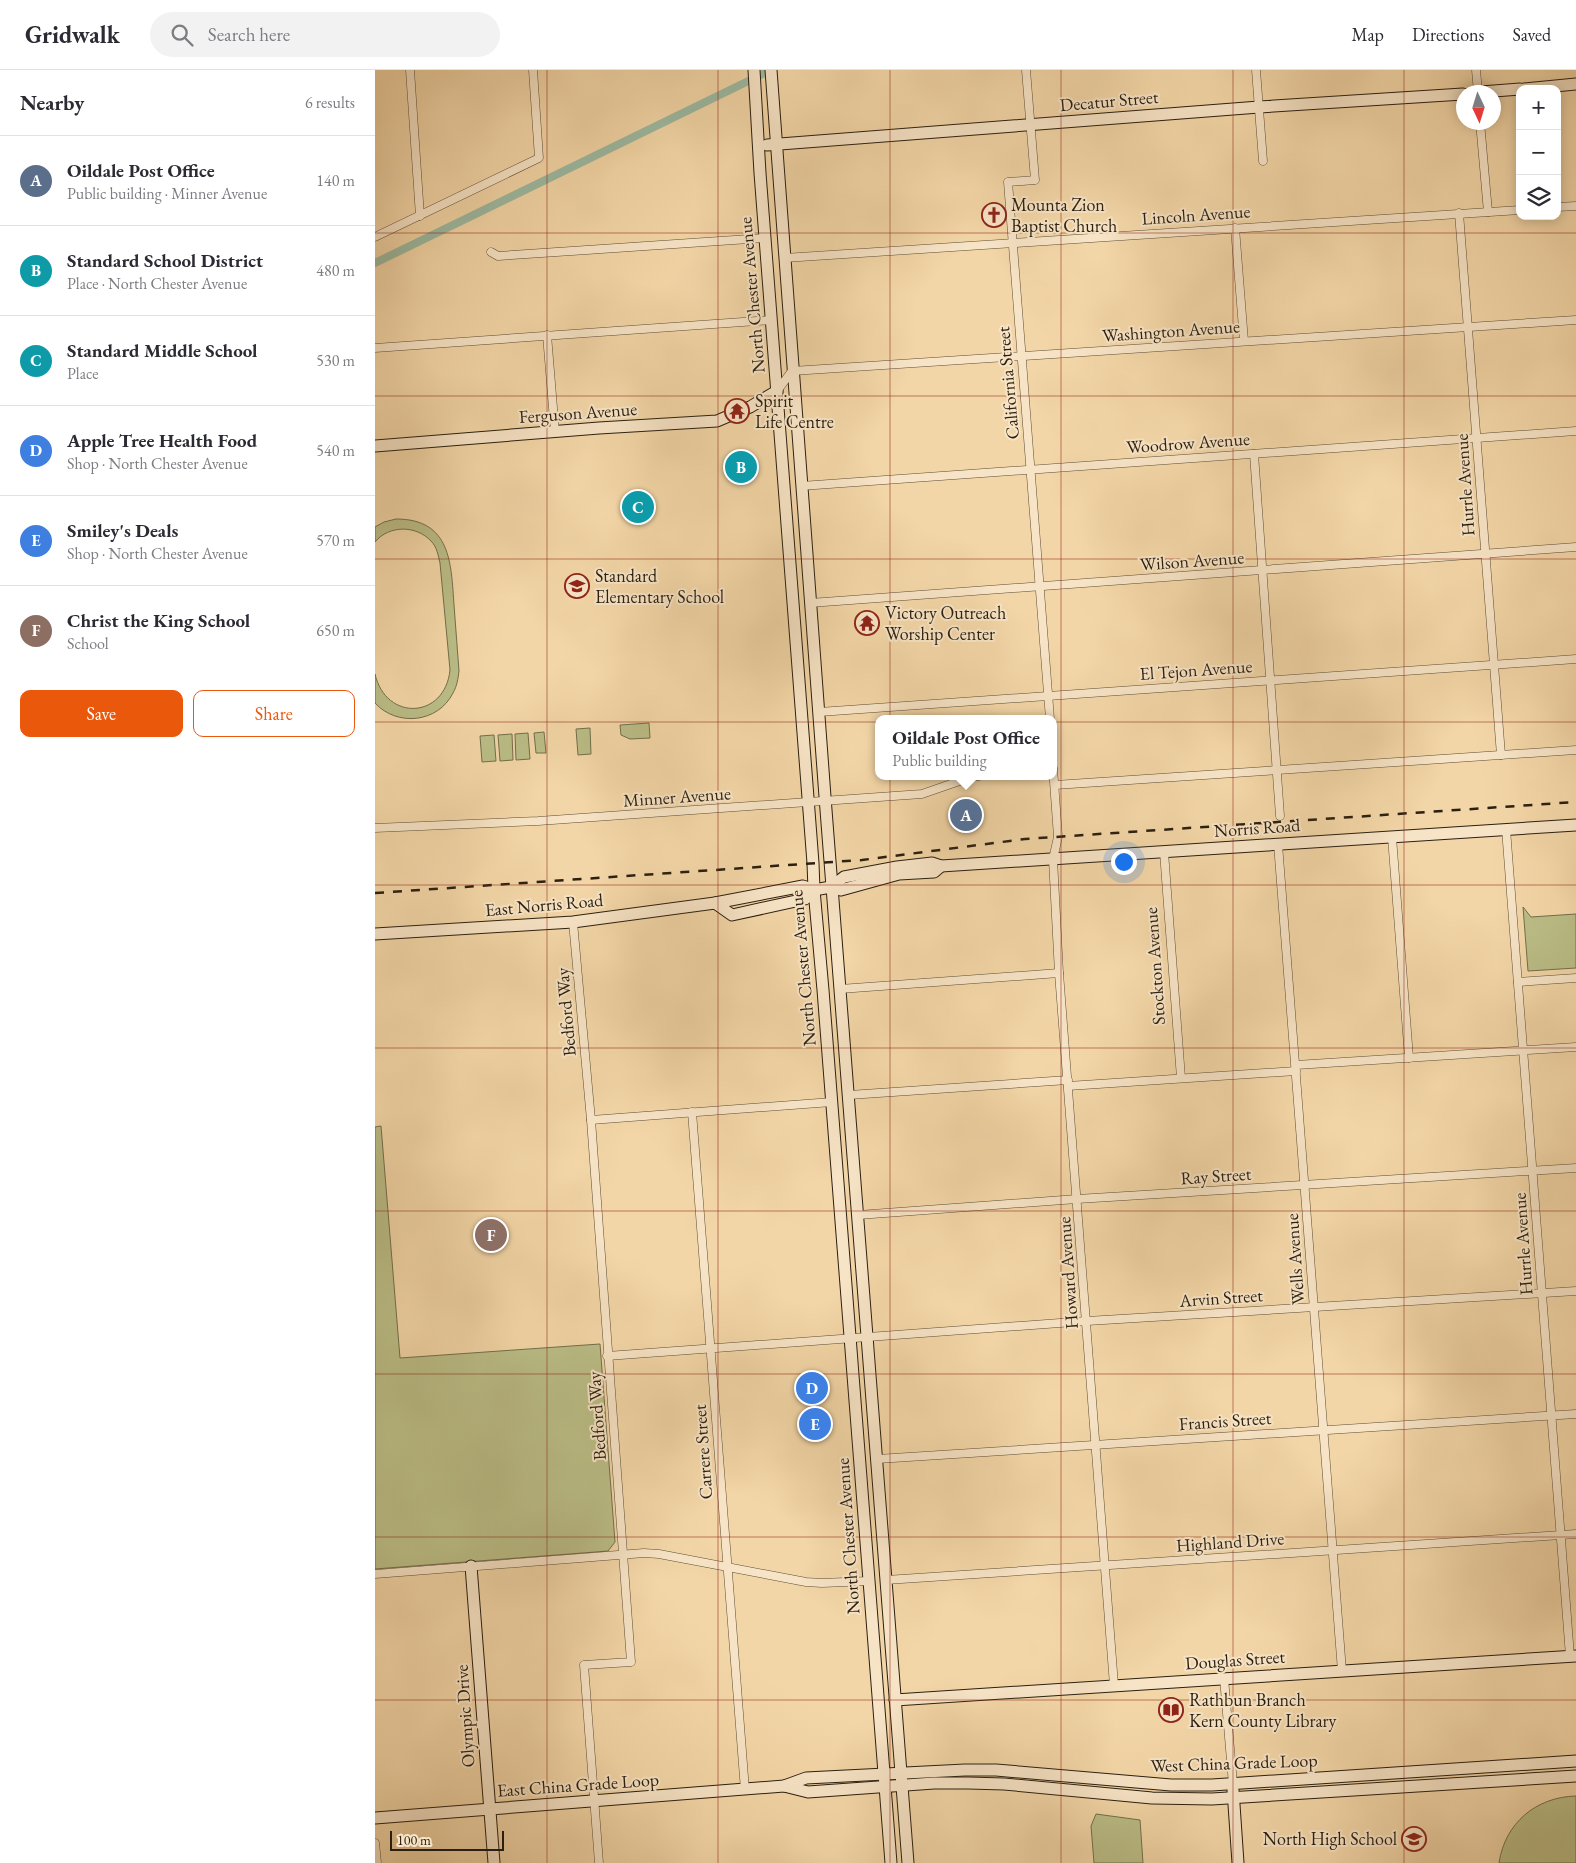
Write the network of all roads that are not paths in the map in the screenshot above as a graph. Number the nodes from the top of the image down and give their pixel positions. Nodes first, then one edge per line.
1 (410, 70) edge
2 (533, 70) edge
3 (754, 70) edge
4 (771, 70) edge
5 (1026, 70) edge
6 (1255, 70) edge
7 (1476, 70) edge
8 (1576, 84) edge
9 (1478, 85) edge
10 (1561, 85) edge
11 (1516, 89) edge
12 (1501, 90) edge
13 (1456, 94) edge
14 (1259, 107) junction
15 (1031, 125) junction
16 (1481, 130) edge
17 (775, 144) junction
18 (758, 145) junction
19 (1263, 161) dead end
20 (1576, 206) edge
21 (1561, 207) edge
22 (1516, 210) edge
23 (1488, 212) junction
24 (1459, 214) junction
25 (420, 216) junction
26 (1235, 228) junction
27 (375, 237) edge
28 (765, 238) junction
29 (1012, 242) junction
30 (491, 252) dead end
31 (784, 258) junction
32 (785, 273) junction
33 (771, 320) junction
34 (1576, 320) edge
35 (1468, 327) junction
36 (547, 335) junction
37 (1244, 341) junction
38 (375, 348) edge
39 (1021, 356) junction
40 (792, 371) junction
41 (777, 391) junction
42 (1576, 431) edge
43 (555, 432) junction
44 (1476, 438) junction
45 (375, 446) edge
46 (1254, 454) junction
47 (1030, 469) junction
48 (801, 486) junction
49 (1576, 547) edge
50 (1485, 554) junction
51 (1262, 571) junction
52 (1039, 586) junction
53 (810, 604) junction
54 (1576, 660) edge
55 (1493, 665) junction
56 (1270, 680) junction
57 (1048, 695) junction
58 (819, 712) junction
59 (1050, 715) edge
60 (1576, 750) edge
61 (1501, 755) junction
62 (1277, 770) junction
63 (962, 780) edge
64 (1054, 780) edge
65 (1055, 785) junction
66 (826, 802) junction
67 (809, 803) junction
68 (1280, 816) dead end
69 (1576, 825) edge
70 (375, 828) edge
71 (1506, 829) junction
72 (1392, 837) junction
73 (1277, 844) junction
74 (1164, 852) junction
75 (1053, 859) junction
76 (831, 887) junction
77 (814, 890) junction
78 (573, 922) junction
79 (375, 934) edge
80 (1059, 973) junction
81 (1576, 978) edge
82 (1518, 982) junction
83 (840, 989) junction
84 (1576, 1047) edge
85 (1523, 1051) junction
86 (1409, 1058) junction
87 (1296, 1068) junction
88 (1181, 1078) junction
89 (1068, 1083) junction
90 (849, 1095) junction
91 (832, 1102) junction
92 (692, 1112) junction
93 (591, 1120) junction
94 (851, 1130) junction
95 (1576, 1168) edge
96 (1533, 1171) junction
97 (1305, 1185) junction
98 (1077, 1199) junction
99 (858, 1215) junction
100 (1576, 1291) edge
101 (1542, 1293) junction
102 (1314, 1307) junction
103 (1087, 1321) junction
104 (867, 1337) junction
105 (850, 1338) junction
106 (711, 1348) junction
107 (607, 1356) junction
108 (1576, 1414) edge
109 (1551, 1416) junction
110 (1323, 1430) junction
111 (1096, 1444) junction
112 (877, 1459) junction
113 (1576, 1534) edge
114 (1561, 1536) junction
115 (866, 1545) junction
116 (1333, 1550) junction
117 (623, 1555) junction
118 (1105, 1565) junction
119 (471, 1566) junction
120 (727, 1567) junction
121 (375, 1574) edge
122 (886, 1580) junction
123 (869, 1581) junction
124 (1573, 1656) edge
125 (1342, 1671) junction
126 (1224, 1678) junction
127 (1114, 1685) junction
128 (895, 1700) junction
129 (1576, 1761) edge
130 (1492, 1766) junction
131 (892, 1772) junction
132 (1381, 1775) junction
133 (1576, 1776) edge
134 (1100, 1780) junction
135 (1233, 1784) junction
136 (1457, 1785) junction
137 (784, 1786) junction
138 (893, 1786) junction
139 (745, 1790) junction
140 (1351, 1792) junction
141 (1098, 1793) junction
142 (1234, 1798) junction
143 (594, 1801) junction
144 (490, 1809) junction
145 (375, 1818) edge
146 (375, 1843) edge
147 (377, 1863) edge
148 (494, 1863) edge
149 (599, 1863) edge
150 (891, 1863) edge
151 (908, 1863) edge
152 (1238, 1863) edge

1 - 25 street
2 - 25 street
3 - 18 main road, North Chester Avenue
4 - 17 main road, North Chester Avenue
5 - 15 street, California Street
6 - 14 street
7 - 9 street
8 - 10 main road
11 - 12 main road
13 - 14 main road, Decatur Street
14 - 15 main road, Decatur Street
14 - 19 street
15 - 17 main road, Decatur Street
15 - 29 street, California Street
16 - 23 street
17 - 18 main road, Decatur Street
17 - 31 main road, North Chester Avenue
18 - 28 main road, North Chester Avenue
20 - 21 street
22 - 23 street, Lincoln Avenue
23 - 24 street, Lincoln Avenue
24 - 26 street, Lincoln Avenue
24 - 35 street, Hurrle Avenue
25 - 27 street
26 - 29 street, Lincoln Avenue
26 - 37 street
28 - 30 street
28 - 32 main road
28 - 33 main road, North Chester Avenue
29 - 31 street, Lincoln Avenue
29 - 39 street, California Street
31 - 32 main road, North Chester Avenue
32 - 40 main road, North Chester Avenue
33 - 36 street
33 - 41 main road, North Chester Avenue
34 - 35 street, Washington Avenue
35 - 37 street, Washington Avenue
35 - 44 street, Hurrle Avenue
36 - 38 street
36 - 43 street
37 - 39 street, Washington Avenue
39 - 40 street, Washington Avenue
39 - 47 street, California Street
40 - 41 street
40 - 48 main road, North Chester Avenue
41 - 43 main road, Ferguson Avenue
41 - 67 main road, North Chester Avenue
42 - 44 street, Woodrow Avenue
43 - 45 main road, Ferguson Avenue
44 - 46 street, Woodrow Avenue
44 - 50 street, Hurrle Avenue
46 - 47 street, Woodrow Avenue
46 - 51 street
47 - 48 street, Woodrow Avenue
47 - 52 street, California Street
48 - 53 main road, North Chester Avenue
49 - 50 street, Wilson Avenue
50 - 51 street, Wilson Avenue
50 - 55 street, Hurrle Avenue
51 - 52 street, Wilson Avenue
51 - 56 street
52 - 53 street, Wilson Avenue
52 - 57 street, California Street
53 - 58 main road, North Chester Avenue
54 - 55 street, El Tejon Avenue
55 - 56 street, El Tejon Avenue
55 - 61 street, Hurrle Avenue
56 - 57 street, El Tejon Avenue
56 - 62 street
57 - 58 street, El Tejon Avenue
57 - 59 street, California Street
58 - 66 main road, North Chester Avenue
60 - 61 street
61 - 62 street
62 - 65 street
62 - 68 street
63 - 66 street, Minner Avenue
64 - 65 street
65 - 75 street
66 - 67 street, Minner Avenue
66 - 76 main road, North Chester Avenue
67 - 70 street, Minner Avenue
67 - 77 main road, North Chester Avenue
69 - 71 main road, Norris Road
71 - 72 main road, Norris Road
71 - 82 street, Hurrle Avenue
72 - 73 main road, Norris Road
72 - 86 street
73 - 74 main road, Norris Road
73 - 87 street, Wells Avenue
74 - 75 main road, Norris Road
74 - 88 street, Stockton Avenue
75 - 76 main road, Norris Road
75 - 80 street, Howard Avenue
76 - 77 main road, East Norris Road
76 - 83 main road, North Chester Avenue
77 - 78 main road, East Norris Road
77 - 91 main road, North Chester Avenue
78 - 79 main road, East Norris Road
78 - 93 street, Bedford Way
80 - 83 street
80 - 89 street, Howard Avenue
81 - 82 street
82 - 85 street, Hurrle Avenue
83 - 90 main road, North Chester Avenue
84 - 85 street
85 - 86 street
85 - 96 street, Hurrle Avenue
86 - 87 street
87 - 88 street
87 - 97 street, Wells Avenue
88 - 89 street
89 - 90 street
89 - 98 street, Howard Avenue
90 - 94 main road, North Chester Avenue
91 - 92 street
91 - 94 main road
91 - 105 main road, North Chester Avenue
92 - 93 street
92 - 106 street, Carrere Street
93 - 107 street, Bedford Way
94 - 99 main road, North Chester Avenue
95 - 96 street, Ray Street
96 - 97 street, Ray Street
96 - 101 street, Hurrle Avenue
97 - 98 street, Ray Street
97 - 102 street, Wells Avenue
98 - 99 street, Ray Street
98 - 103 street, Howard Avenue
99 - 104 main road, North Chester Avenue
100 - 101 street, Arvin Street
101 - 102 street, Arvin Street
101 - 109 street, Hurrle Avenue
102 - 103 street, Arvin Street
102 - 110 street, Wells Avenue
103 - 104 street, Arvin Street
103 - 111 street, Howard Avenue
104 - 105 street, Arvin Street
104 - 112 main road, North Chester Avenue
105 - 106 street, Arvin Street
105 - 115 main road, North Chester Avenue
106 - 107 street, Arvin Street
106 - 120 street, Carrere Street
107 - 117 street, Bedford Way
108 - 109 street, Francis Street
109 - 110 street, Francis Street
109 - 114 street, Hurrle Avenue
110 - 111 street, Francis Street
110 - 116 street, Wells Avenue
111 - 112 street, Francis Street
111 - 118 street, Howard Avenue
112 - 122 main road, North Chester Avenue
113 - 114 street, Highland Drive
114 - 116 street, Highland Drive
114 - 124 street, Hurrle Avenue
115 - 122 main road
115 - 123 main road, North Chester Avenue
116 - 118 street, Highland Drive
116 - 125 street, Wells Avenue
117 - 119 street
117 - 120 street
117 - 143 street, Bedford Way
118 - 122 street, Highland Drive
118 - 127 street, Howard Avenue
119 - 121 street
119 - 144 main road, Olympic Drive
120 - 123 street
120 - 139 street, Carrere Street
122 - 128 main road, North Chester Avenue
123 - 131 main road, North Chester Avenue
124 - 125 main road, Douglas Street
125 - 126 main road, Douglas Street
126 - 127 main road, Douglas Street
126 - 135 street
127 - 128 main road, Douglas Street
128 - 131 main road, North Chester Avenue
129 - 130 main road, West China Grade Loop
130 - 132 main road, West China Grade Loop
130 - 136 main road
131 - 134 main road, West China Grade Loop
131 - 137 main road, East China Grade Loop
131 - 138 main road, North Chester Avenue
131 - 138 main road, North Chester Avenue
132 - 135 main road, West China Grade Loop
132 - 140 main road
133 - 136 main road, West China Grade Loop
134 - 135 main road, West China Grade Loop
134 - 141 main road
135 - 142 main road
136 - 140 main road, West China Grade Loop
137 - 138 main road, East China Grade Loop
137 - 139 main road, East China Grade Loop
138 - 141 main road, West China Grade Loop
138 - 150 main road, North Chester Avenue
138 - 151 main road, North Chester Avenue
139 - 143 main road, East China Grade Loop
140 - 142 main road, West China Grade Loop
141 - 142 main road, West China Grade Loop
142 - 152 main road
143 - 144 main road, East China Grade Loop
143 - 149 street, Bedford Way
144 - 145 main road, East China Grade Loop
144 - 148 main road, Olympic Drive
146 - 147 street

